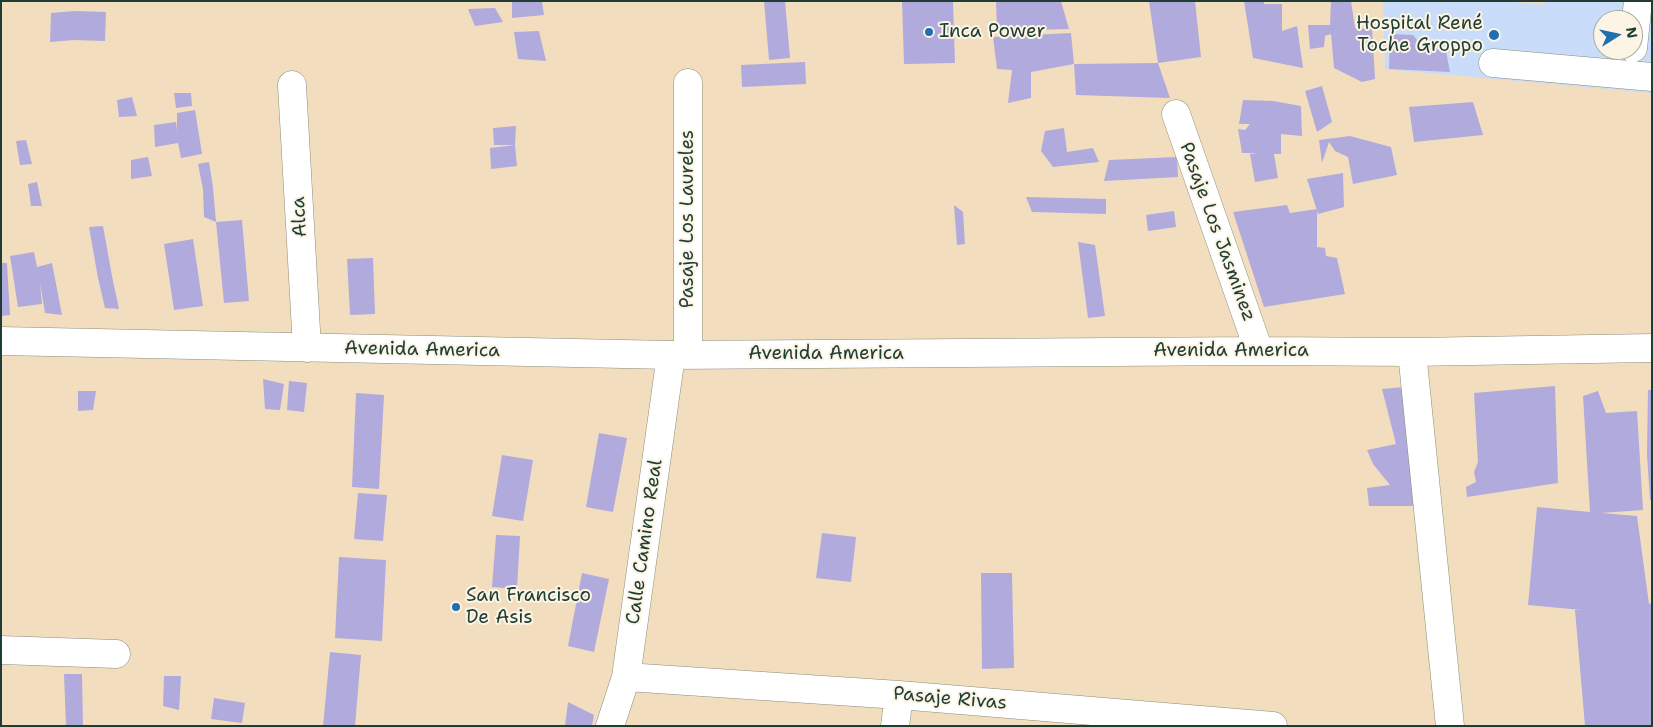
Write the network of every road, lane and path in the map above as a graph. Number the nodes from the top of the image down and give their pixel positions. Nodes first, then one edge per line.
1 (1638, 1) edge
2 (1637, 62) edge
3 (1493, 63) dead end
4 (688, 84) dead end
5 (292, 85) dead end
6 (1176, 114) dead end
7 (1, 341) edge
8 (307, 348) junction
9 (1652, 348) edge
10 (1259, 351) junction
11 (1412, 352) junction
12 (679, 355) junction
13 (1, 650) edge
14 (116, 654) dead end
15 (626, 677) junction
16 (899, 695) junction
17 (610, 726) edge
18 (895, 726) edge
19 (1273, 726) edge
20 (1450, 726) edge

1 - 2 street
2 - 3 street
4 - 12 street, Pasaje Los Laureles
5 - 8 street, Alca
6 - 10 street, Pasaje Los Jasminez
7 - 8 street, Avenida America
8 - 12 street, Avenida America
9 - 11 street, Avenida America
10 - 11 street, Avenida America
10 - 12 street, Avenida America
11 - 20 street
12 - 15 street, Calle Camino Real
13 - 14 street
15 - 16 street, Pasaje Rivas
15 - 17 street, Calle Camino Real
16 - 18 street
16 - 19 street, Pasaje Rivas

